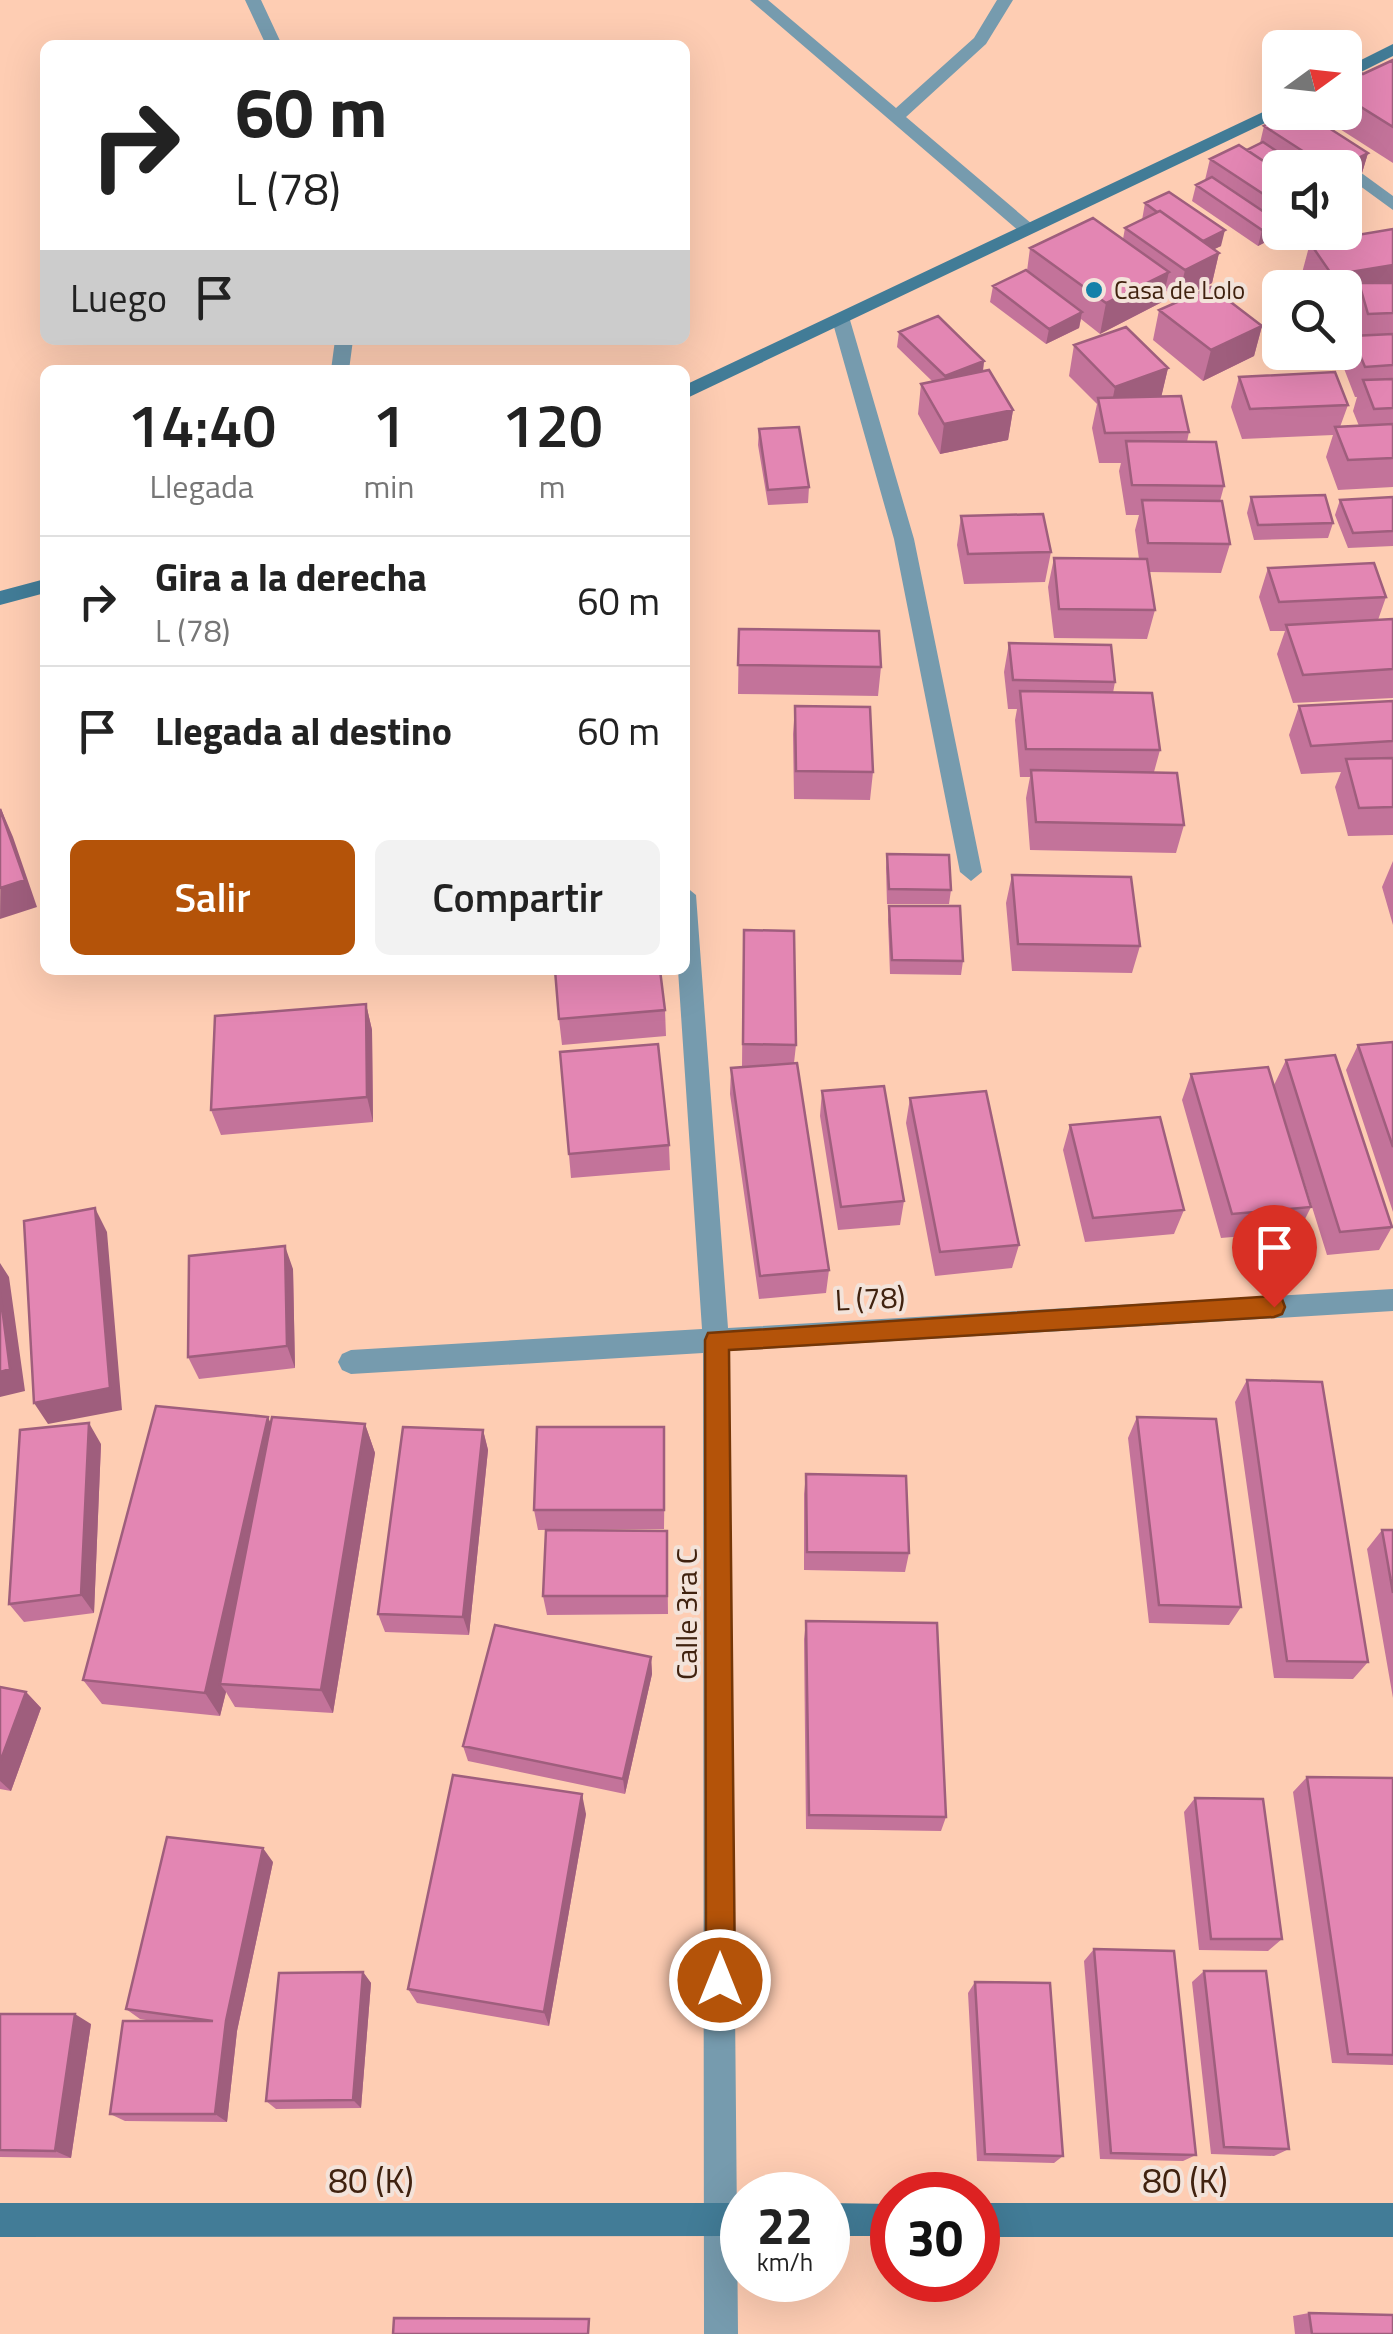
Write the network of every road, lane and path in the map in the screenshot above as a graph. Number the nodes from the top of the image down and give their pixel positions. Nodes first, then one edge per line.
1 (253, 0) edge
2 (758, 0) edge
3 (1005, 0) edge
4 (272, 40) edge
5 (1393, 49) edge
6 (1362, 65) edge
7 (896, 117) junction
8 (1262, 123) edge
9 (1319, 146) edge
10 (1393, 205) edge
11 (1026, 228) junction
12 (841, 320) junction
13 (690, 391) edge
14 (40, 587) edge
15 (0, 598) edge
16 (971, 872) dead end
17 (690, 967) edge
18 (1393, 1300) edge
19 (716, 1340) junction
20 (351, 1362) dead end
21 (731, 2172) edge
22 (0, 2220) edge
23 (720, 2220) edge
24 (1000, 2220) edge
25 (1393, 2220) edge
26 (724, 2302) edge
27 (721, 2334) edge

1 - 4 street
2 - 7 street
3 - 7 street
5 - 6 street
7 - 11 street
8 - 11 street
9 - 10 street
11 - 12 street
12 - 13 street
12 - 16 street
14 - 15 street
17 - 19 street, Calle 3ra C
18 - 19 street, L (78)
19 - 20 street, L (78)
19 - 21 street, Calle 3ra C
22 - 23 street, 80 (K)
24 - 25 street, 80 (K)
26 - 27 street, Calle 3ra C

